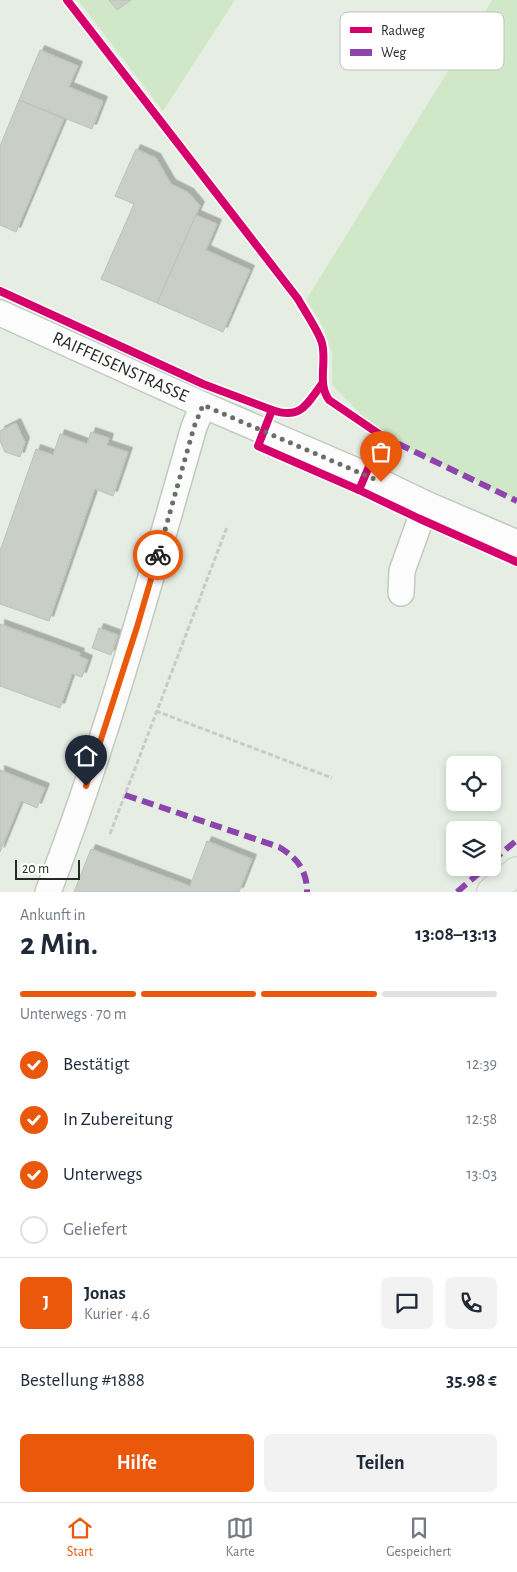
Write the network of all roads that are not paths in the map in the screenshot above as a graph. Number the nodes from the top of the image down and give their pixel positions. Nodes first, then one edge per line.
1 (0, 313) edge
2 (203, 405) junction
3 (426, 504) junction
4 (517, 543) edge
5 (400, 593) dead end
6 (517, 871) edge
7 (48, 892) edge
8 (491, 892) edge

1 - 2 street, RAIFFEISENSTRASSE
2 - 3 street, RAIFFEISENSTRASSE
2 - 7 street
3 - 4 street, RAIFFEISENSTRASSE
3 - 5 street
6 - 8 main road

